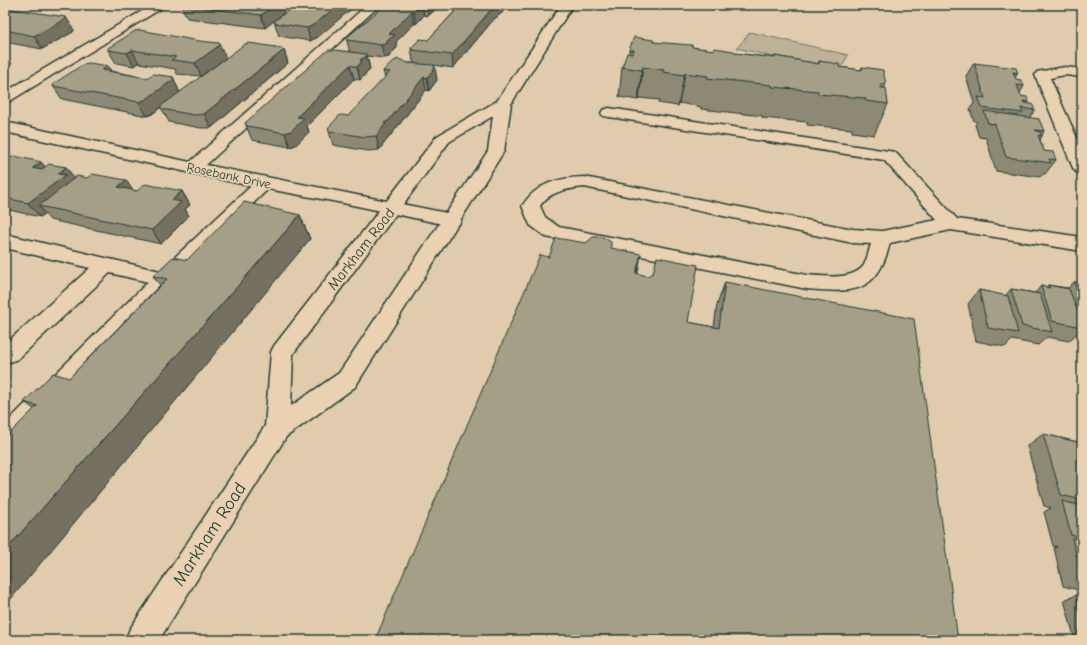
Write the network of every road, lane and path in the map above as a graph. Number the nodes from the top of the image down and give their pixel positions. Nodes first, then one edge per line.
1 (161, 5) edge
2 (374, 5) edge
3 (567, 5) edge
4 (1082, 73) edge
5 (5, 98) edge
6 (503, 104) junction
7 (609, 113) dead end
8 (5, 127) edge
9 (194, 167) junction
10 (1082, 168) edge
11 (264, 183) junction
12 (392, 208) junction
13 (452, 220) junction
14 (951, 224) junction
15 (882, 238) junction
16 (5, 241) edge
17 (1082, 244) edge
18 (105, 266) junction
19 (164, 279) junction
20 (10, 353) dead end
21 (277, 429) junction
22 (5, 441) edge
23 (141, 640) edge

1 - 5 main road
2 - 9 main road
3 - 6 main road, Markham Road
4 - 10 main road
6 - 12 main road, Markham Road
6 - 13 main road, Markham Road
7 - 14 main road
8 - 9 main road, Rosebank Drive
9 - 11 main road, Rosebank Drive
11 - 12 main road, Rosebank Drive
11 - 19 main road
12 - 13 main road, Rosebank Drive
12 - 21 main road, Markham Road
13 - 21 main road, Markham Road
14 - 15 main road
14 - 17 main road
15 - 15 main road
16 - 18 main road
18 - 19 main road
18 - 20 main road
19 - 22 main road
21 - 23 main road, Markham Road

